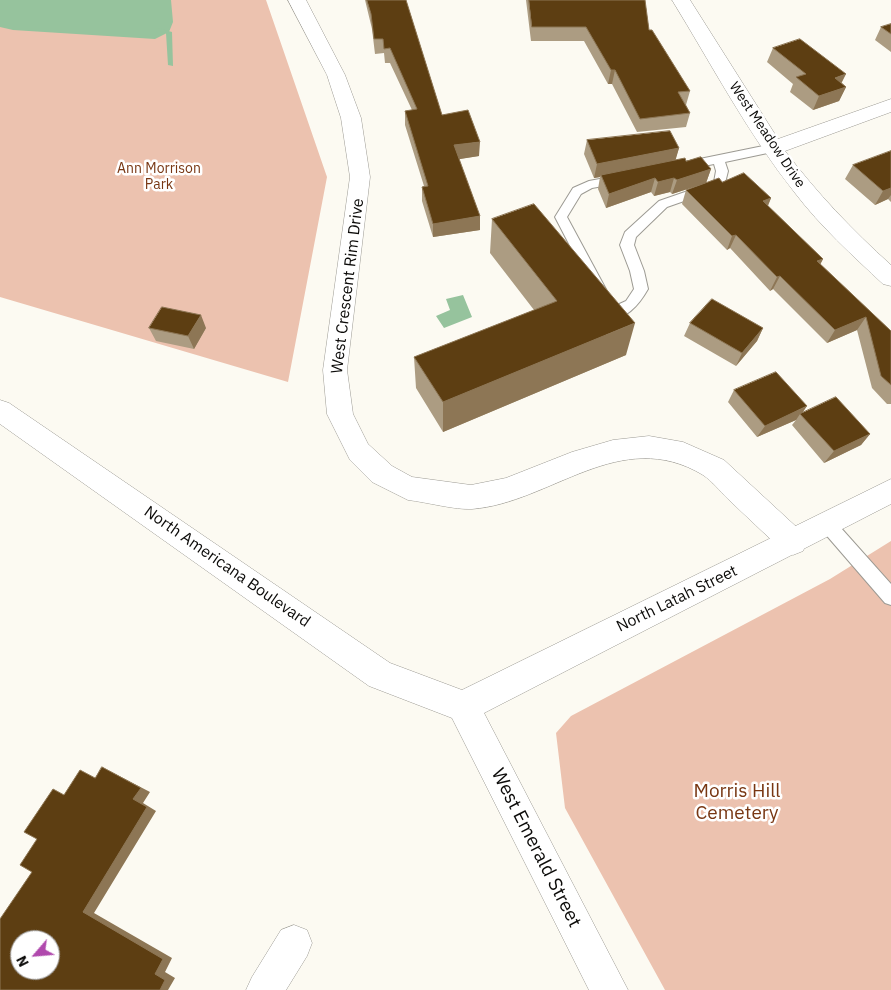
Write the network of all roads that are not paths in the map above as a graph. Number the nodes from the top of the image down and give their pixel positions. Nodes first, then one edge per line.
1 (297, 0) edge
2 (681, 0) edge
3 (891, 105) edge
4 (773, 148) junction
5 (718, 159) junction
6 (672, 168) edge
7 (635, 176) edge
8 (891, 278) edge
9 (0, 410) edge
10 (891, 491) edge
11 (827, 524) junction
12 (793, 542) junction
13 (891, 598) edge
14 (463, 706) junction
15 (294, 943) dead end
16 (265, 990) edge
17 (609, 990) edge

1 - 12 street, West Crescent Rim Drive
2 - 4 street, West Meadow Drive
3 - 4 street
4 - 5 lane
4 - 8 street, West Meadow Drive
5 - 6 lane
5 - 7 lane
9 - 14 street, North Americana Boulevard
10 - 11 street, North Latah Street
11 - 12 street, North Latah Street
11 - 13 lane
12 - 14 street, North Latah Street
14 - 17 street, West Emerald Street
15 - 16 street

